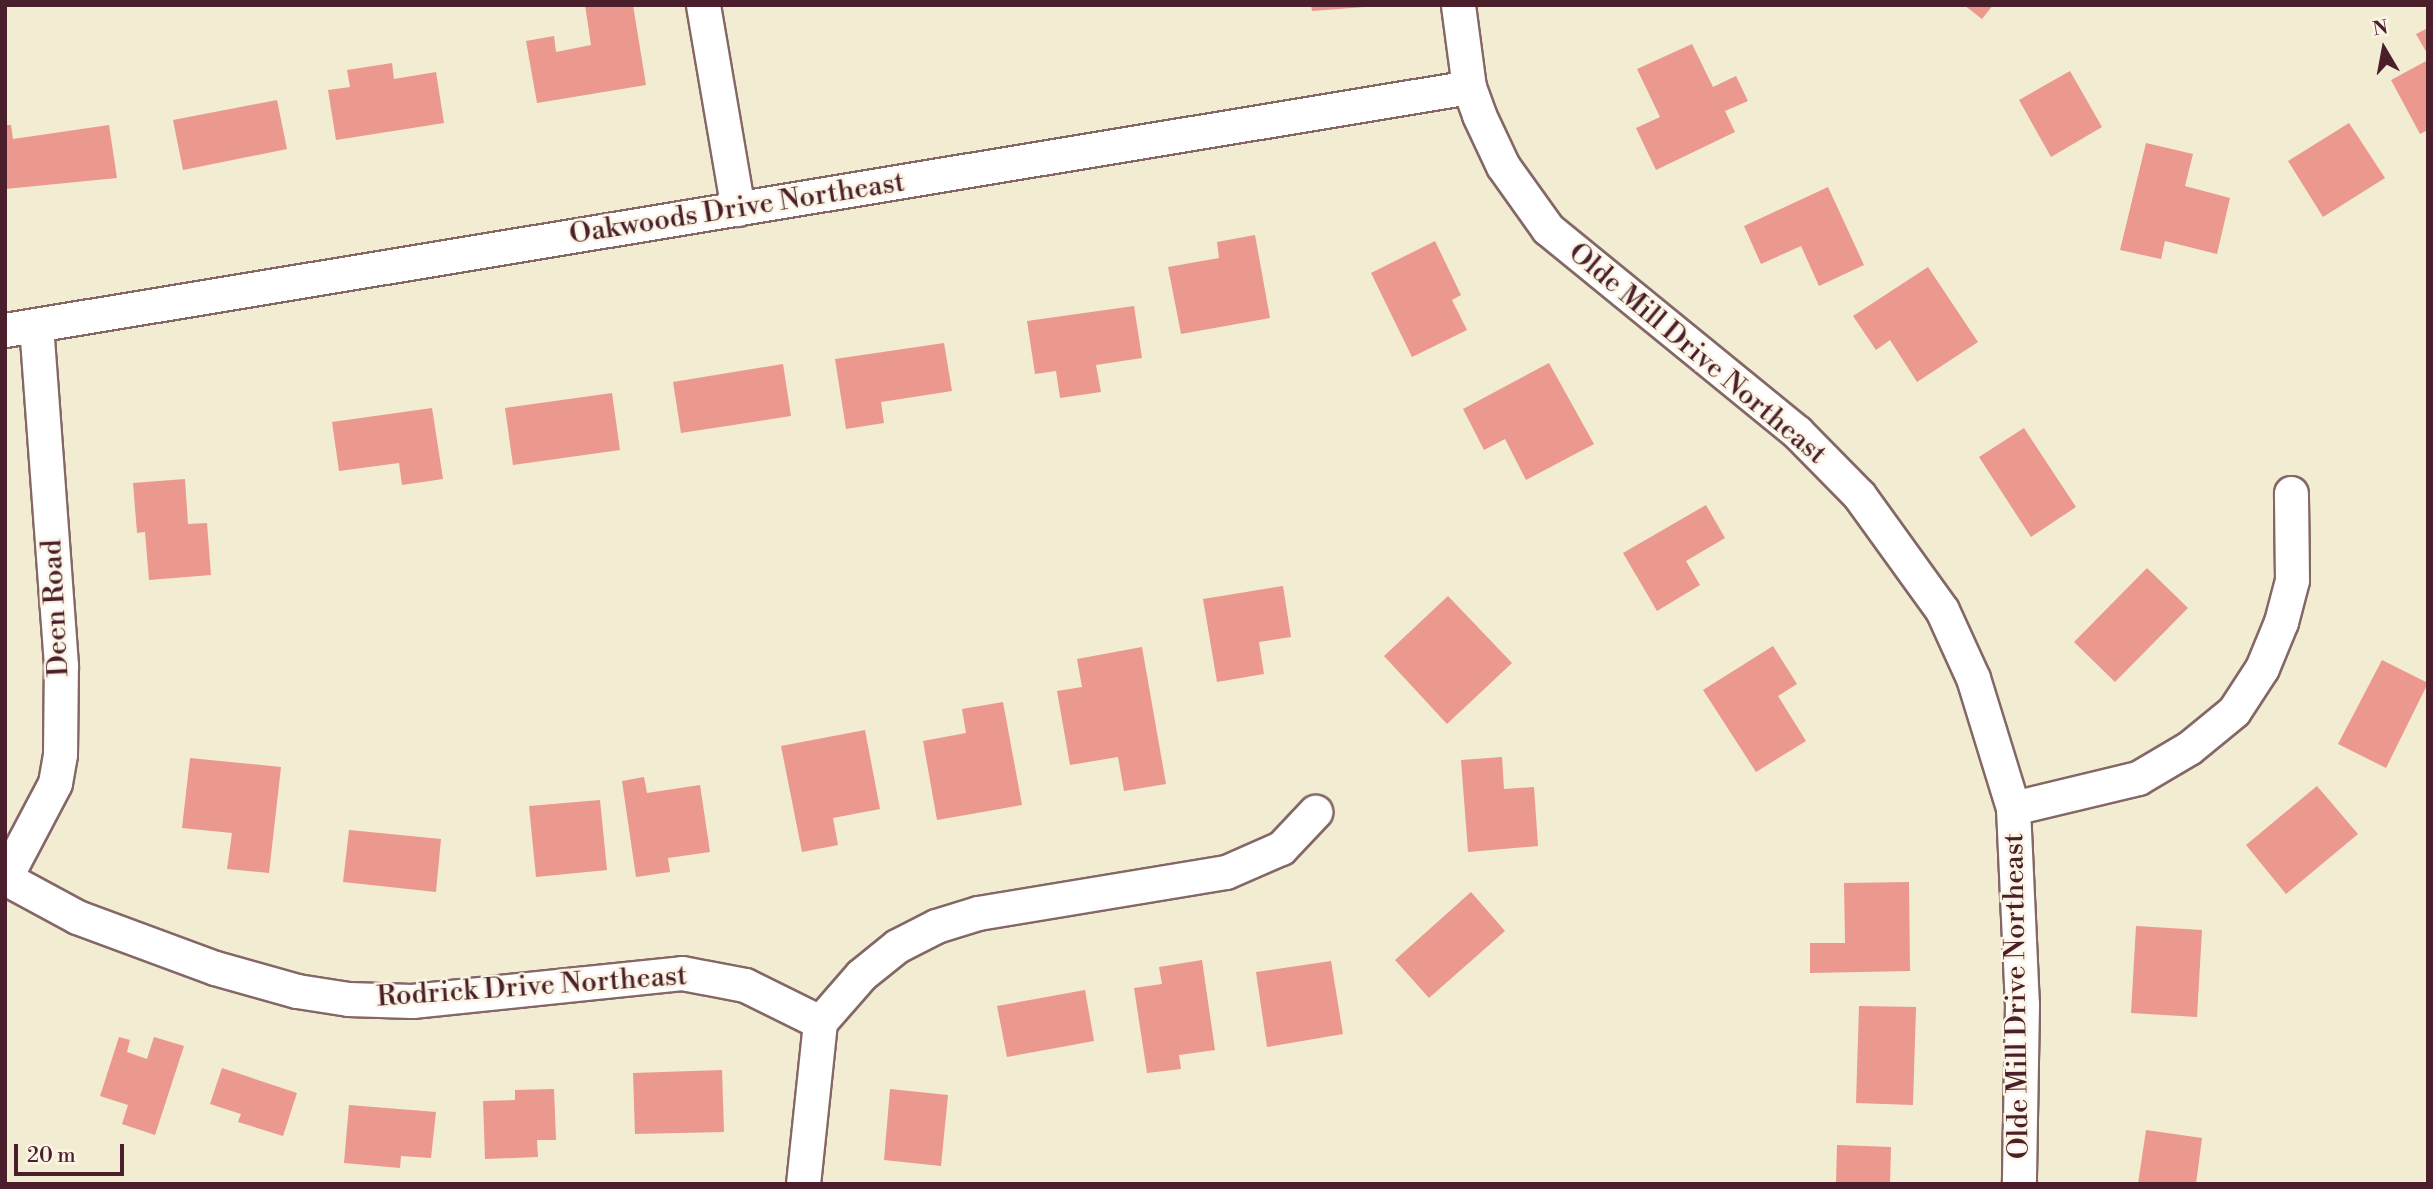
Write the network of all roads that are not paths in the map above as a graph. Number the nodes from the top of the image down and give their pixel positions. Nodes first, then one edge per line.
1 (703, 5) edge
2 (1458, 5) edge
3 (1469, 87) junction
4 (738, 209) junction
5 (21, 328) edge
6 (2291, 493) dead end
7 (2013, 808) junction
8 (1315, 812) dead end
9 (5, 878) edge
10 (820, 1022) junction
11 (803, 1184) edge
12 (2019, 1184) edge

1 - 4 street
2 - 3 street, Olde Mill Drive Northeast
3 - 4 street, Oakwoods Drive Northeast
3 - 7 street, Olde Mill Drive Northeast
4 - 5 street, Oakwoods Drive Northeast
5 - 9 street, Deen Road
6 - 7 street
7 - 12 street, Olde Mill Drive Northeast
8 - 10 street
9 - 10 street, Rodrick Drive Northeast
10 - 11 street

